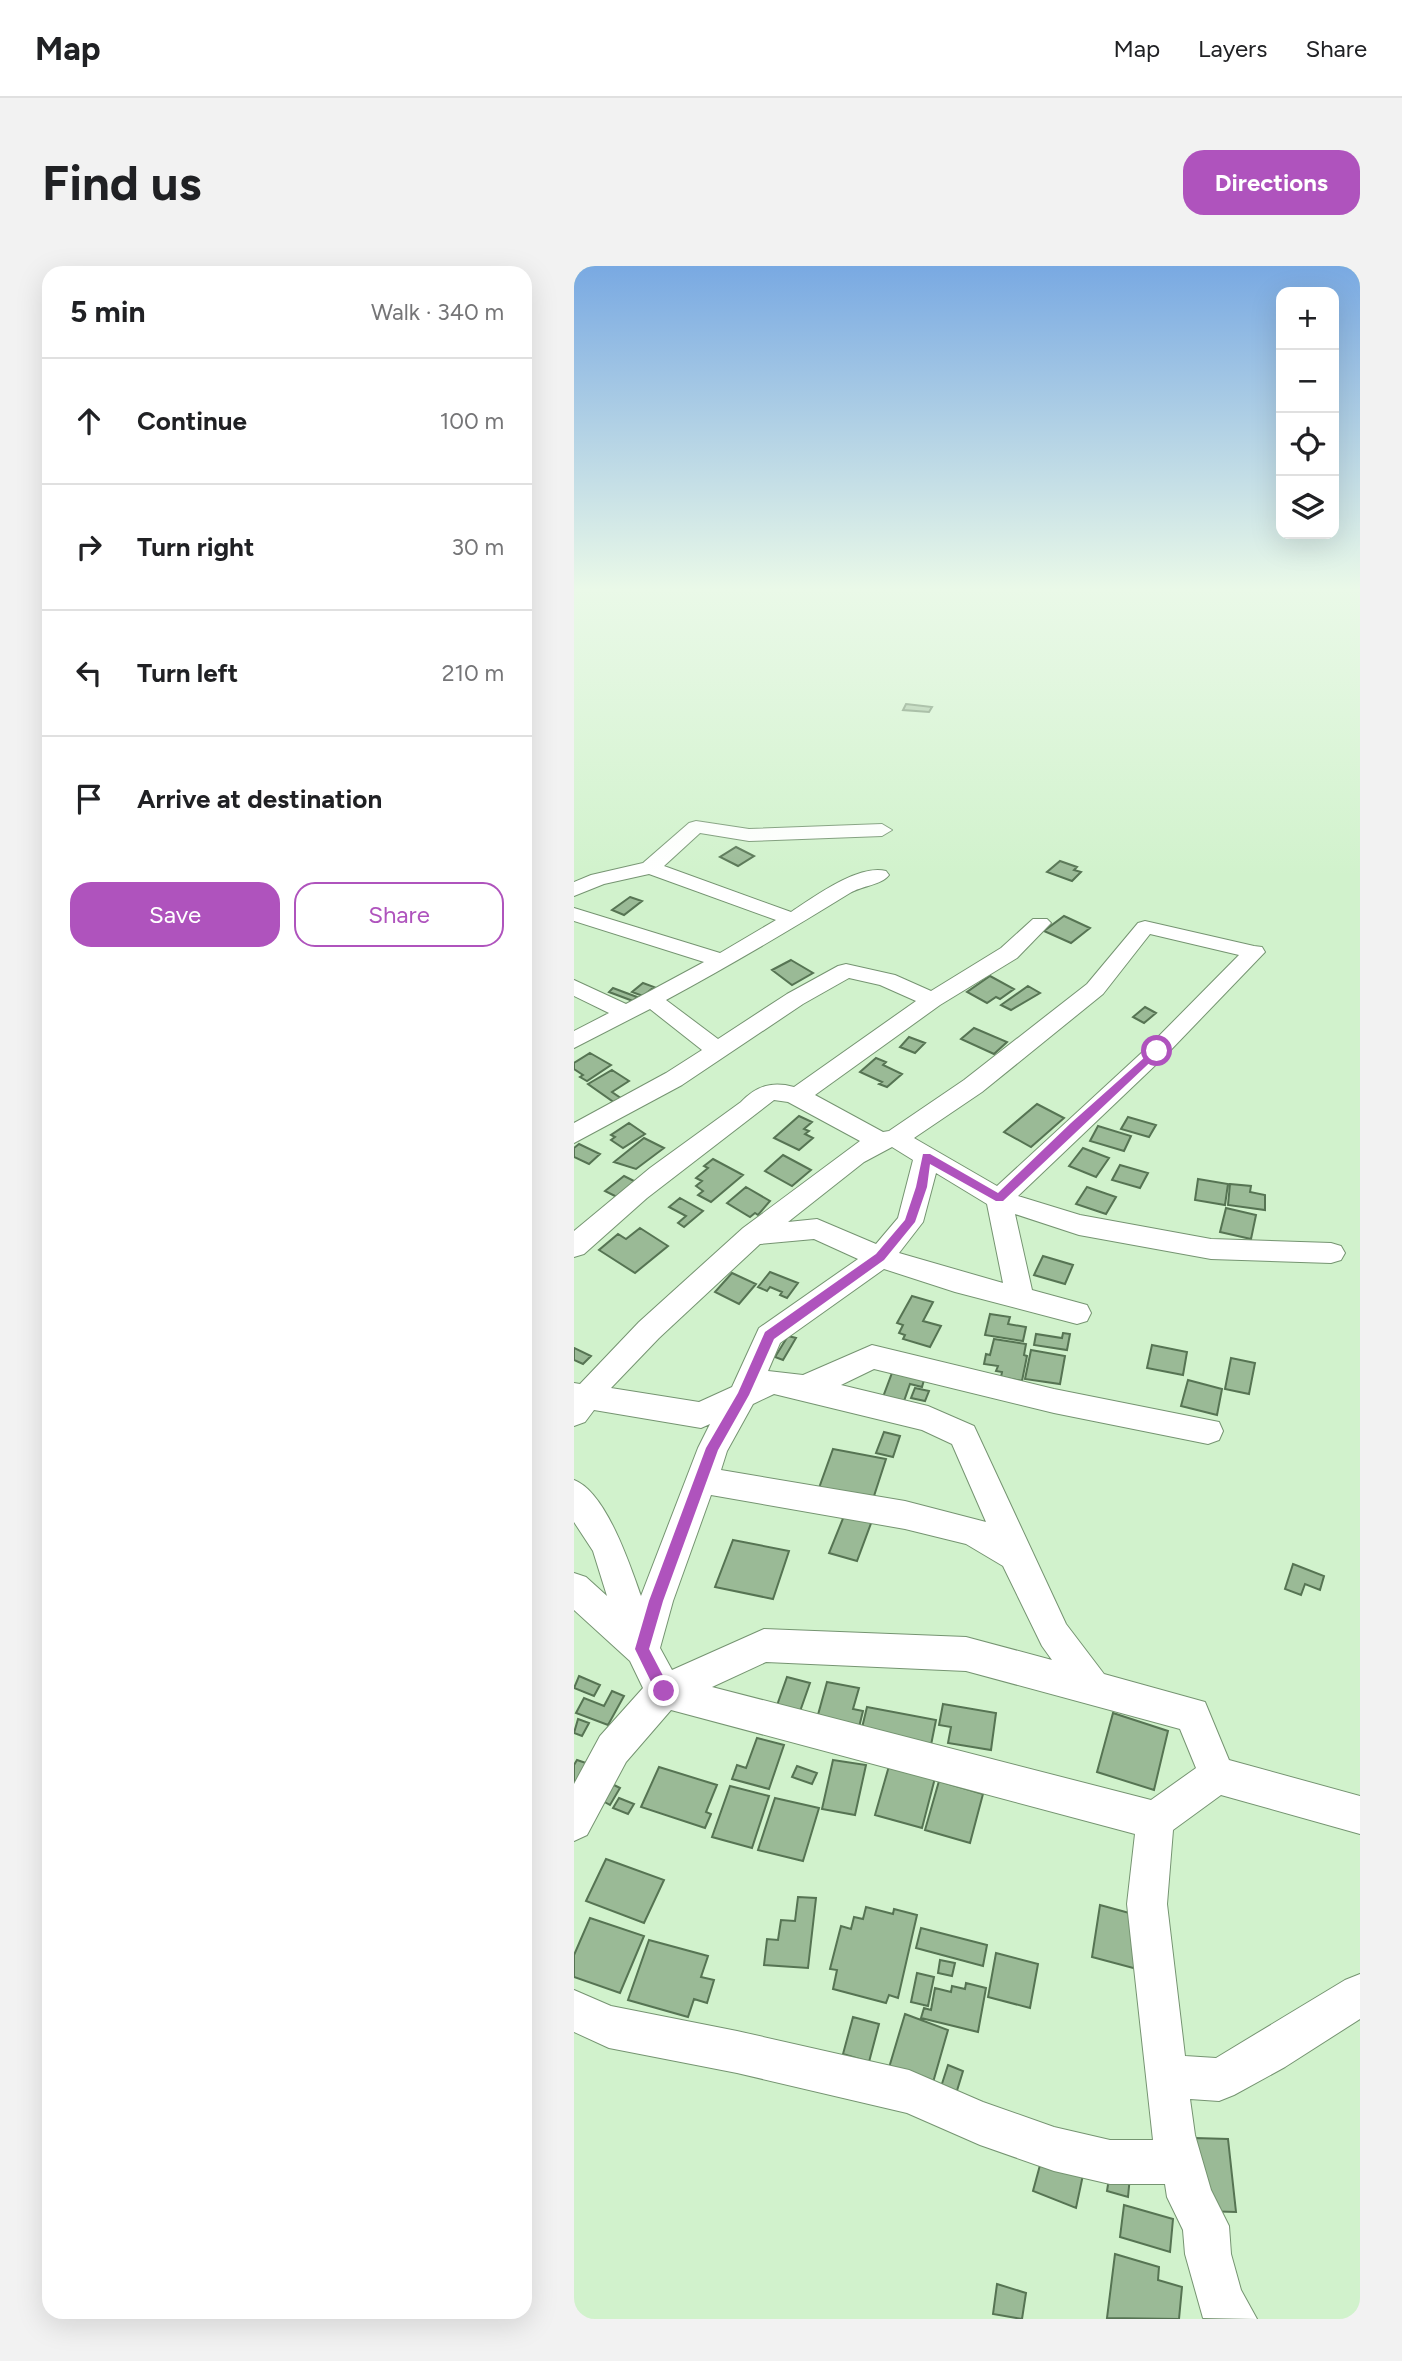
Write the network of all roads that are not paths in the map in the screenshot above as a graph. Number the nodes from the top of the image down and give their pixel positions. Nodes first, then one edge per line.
1 (882, 831) dead end
2 (650, 868) junction
3 (879, 875) dead end
4 (574, 890) edge
5 (574, 914) edge
6 (792, 919) junction
7 (1040, 923) dead end
8 (720, 960) junction
9 (574, 987) edge
10 (932, 1000) junction
11 (653, 1001) junction
12 (627, 1013) junction
13 (574, 1041) edge
14 (717, 1050) junction
15 (797, 1096) junction
16 (574, 1134) edge
17 (888, 1140) junction
18 (926, 1157) junction
19 (999, 1199) junction
20 (753, 1236) junction
21 (574, 1247) edge
22 (1331, 1253) dead end
23 (880, 1257) junction
24 (1020, 1298) junction
25 (1077, 1313) dead end
26 (805, 1388) junction
27 (743, 1395) junction
28 (577, 1402) edge
29 (1208, 1431) dead end
30 (702, 1480) junction
31 (574, 1494) edge
32 (1018, 1562) junction
33 (574, 1588) edge
34 (642, 1649) junction
35 (1094, 1689) junction
36 (664, 1691) junction
37 (1217, 1775) junction
38 (1360, 1815) edge
39 (575, 1819) edge
40 (1155, 1820) junction
41 (1360, 1995) edge
42 (574, 2011) edge
43 (1166, 2076) junction
44 (1182, 2162) junction
45 (1233, 2319) edge

1 - 2 street
2 - 4 street
2 - 6 street
3 - 6 street
5 - 8 street
6 - 8 street
7 - 10 street
8 - 11 street
9 - 12 street
10 - 14 street
10 - 15 street
11 - 12 street
11 - 14 street
12 - 13 street
14 - 16 street
15 - 17 street
15 - 21 street
17 - 18 street
17 - 19 street
17 - 20 street
18 - 19 street
18 - 23 street
19 - 22 street
19 - 24 street
20 - 23 street
20 - 28 street
23 - 24 street
23 - 27 street
24 - 25 street
26 - 27 street
26 - 29 street
26 - 32 street
27 - 28 street
27 - 30 street
30 - 32 street
30 - 34 street
31 - 34 street
32 - 35 street
33 - 34 street
34 - 36 street
35 - 36 street
35 - 37 street
36 - 39 street
36 - 40 street
37 - 38 street
37 - 40 street
40 - 43 street
41 - 43 street
42 - 44 street
43 - 44 street
44 - 45 street

